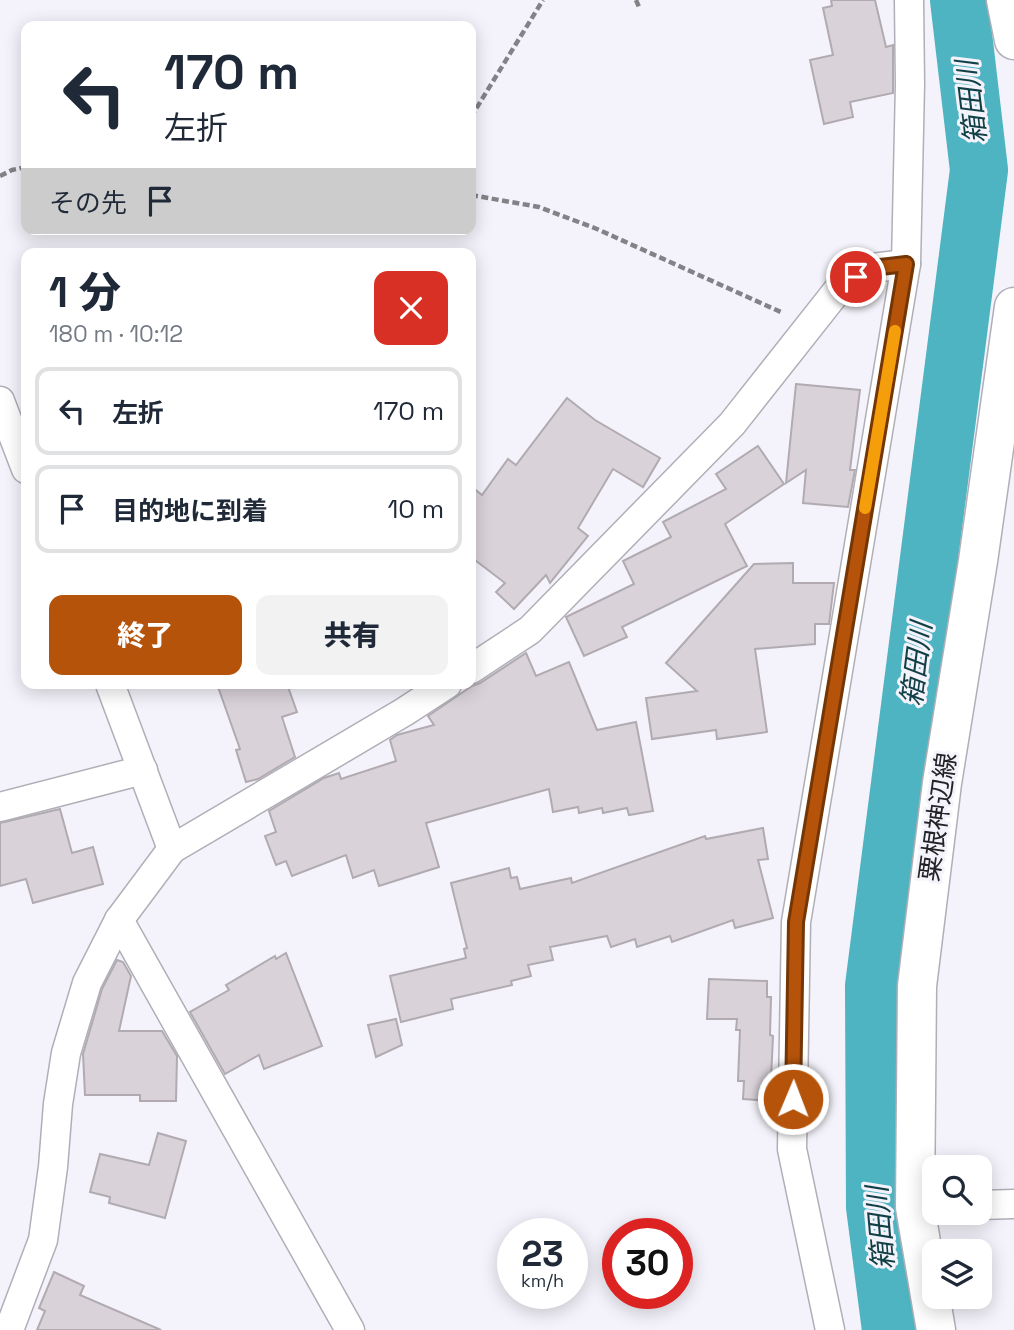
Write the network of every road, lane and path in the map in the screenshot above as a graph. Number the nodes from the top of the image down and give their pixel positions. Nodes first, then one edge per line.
1 (543, 0) edge
2 (636, 0) edge
3 (909, 0) edge
4 (1006, 0) edge
5 (639, 7) dead end
6 (1014, 40) edge
7 (476, 109) edge
8 (21, 169) edge
9 (0, 176) edge
10 (476, 196) edge
11 (906, 264) junction
12 (1014, 307) edge
13 (785, 314) dead end
14 (0, 401) edge
15 (21, 456) edge
16 (476, 666) edge
17 (112, 689) edge
18 (439, 689) edge
19 (143, 770) junction
20 (0, 807) edge
21 (172, 849) junction
22 (119, 920) junction
23 (923, 1155) edge
24 (1014, 1204) edge
25 (992, 1205) edge
26 (927, 1225) edge
27 (9, 1330) edge
28 (350, 1330) edge
29 (830, 1330) edge
30 (936, 1330) edge

1 - 7 path
2 - 5 path
3 - 11 street
4 - 6 main road
8 - 9 path
10 - 13 path
11 - 16 street
11 - 29 street
12 - 23 main road, 粟根神辺線
14 - 15 street
17 - 19 street
18 - 21 street
19 - 20 street
19 - 21 street
21 - 22 street
22 - 27 street
22 - 28 street
24 - 25 street
26 - 30 main road, 粟根神辺線

